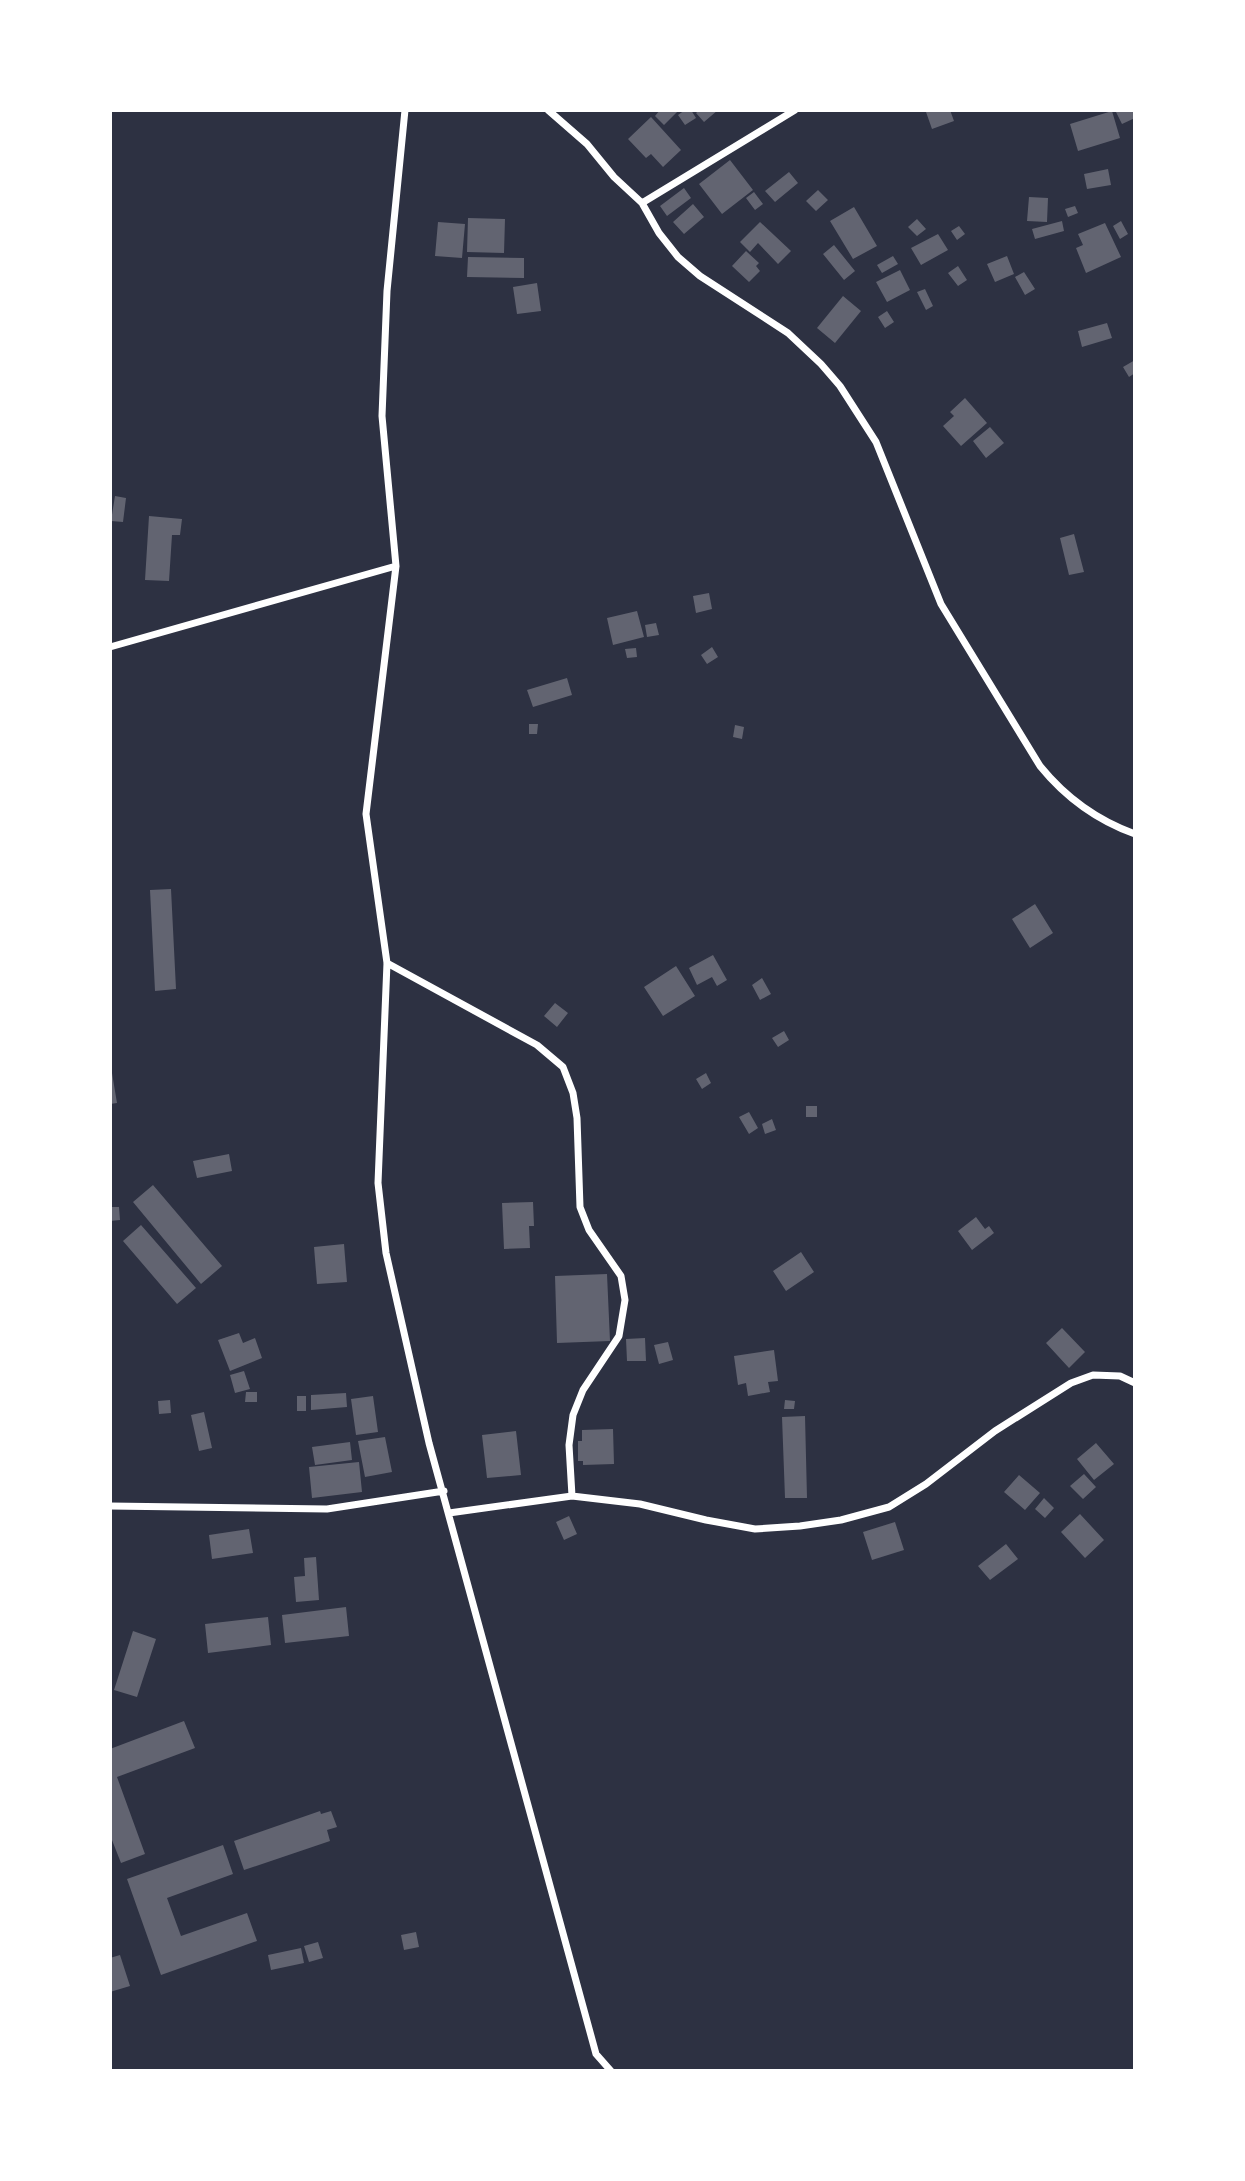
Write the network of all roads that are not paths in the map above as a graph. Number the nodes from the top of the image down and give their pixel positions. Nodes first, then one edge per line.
1 (405, 110) edge
2 (548, 110) edge
3 (795, 110) edge
4 (642, 203) junction
5 (396, 566) junction
6 (110, 647) edge
7 (1135, 834) edge
8 (387, 963) junction
9 (1135, 1383) edge
10 (444, 1491) junction
11 (572, 1496) junction
12 (110, 1506) edge
13 (449, 1513) junction
14 (611, 2071) edge

1 - 5 street
2 - 4 street
3 - 4 street
4 - 7 street
5 - 6 street
5 - 8 street
8 - 10 street
8 - 11 street
9 - 11 street
10 - 12 street
10 - 13 street
11 - 13 street
13 - 14 street

